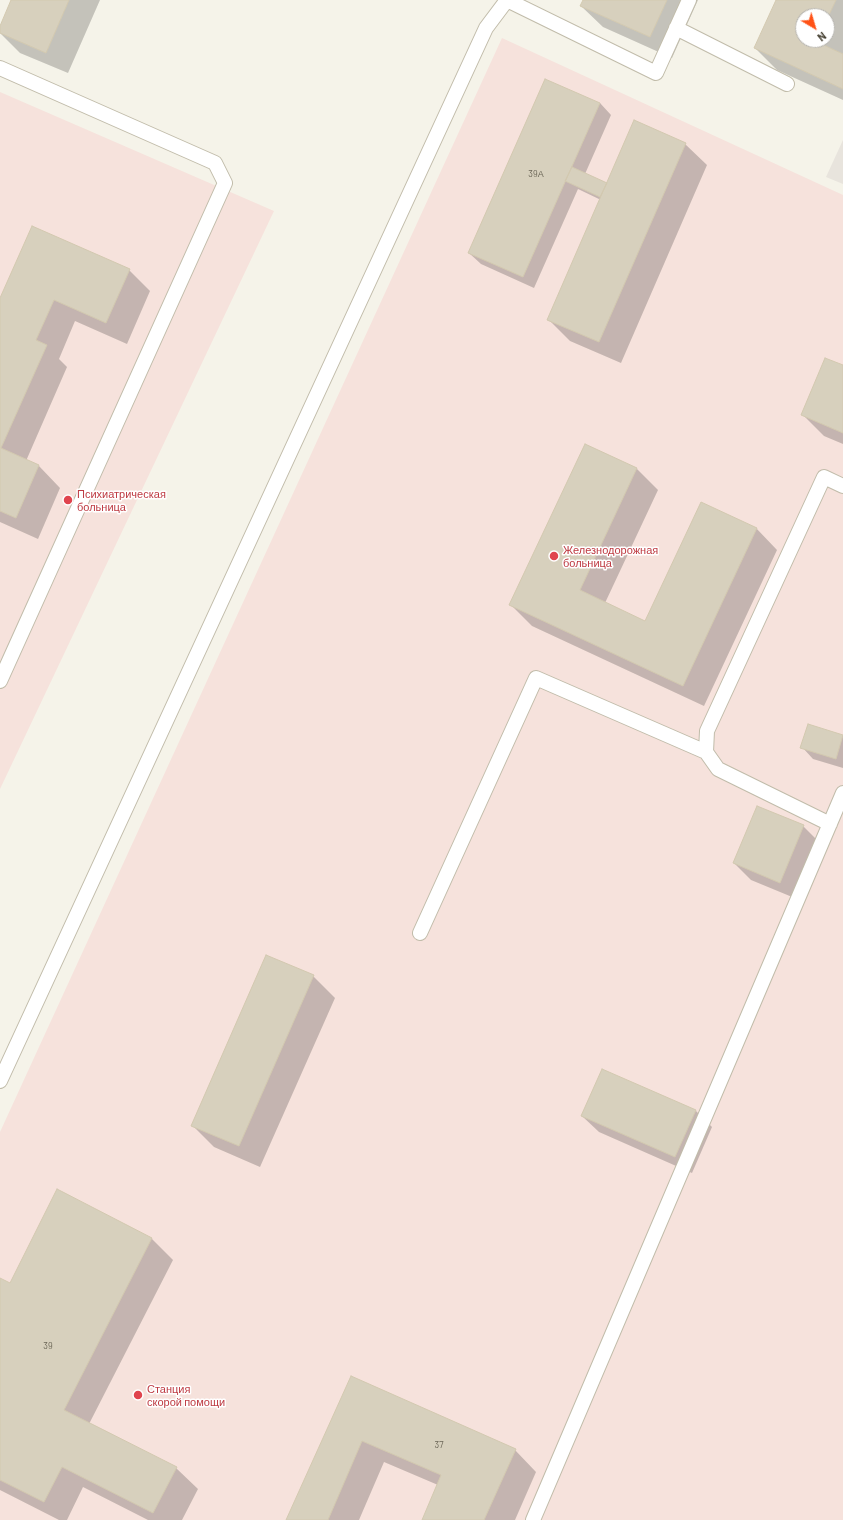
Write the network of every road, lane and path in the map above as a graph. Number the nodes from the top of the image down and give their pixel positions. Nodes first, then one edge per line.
1 (507, 0) edge
2 (688, 0) edge
3 (676, 28) junction
4 (0, 68) edge
5 (788, 84) dead end
6 (843, 486) edge
7 (6, 652) edge
8 (0, 681) edge
9 (706, 752) junction
10 (843, 793) edge
11 (830, 824) junction
12 (420, 933) dead end
13 (0, 1081) edge
14 (533, 1520) edge

1 - 3 lane
1 - 13 lane
2 - 3 lane
3 - 5 lane
4 - 7 lane
6 - 9 lane
7 - 8 lane
9 - 11 lane
9 - 12 lane
10 - 11 lane
11 - 14 lane

